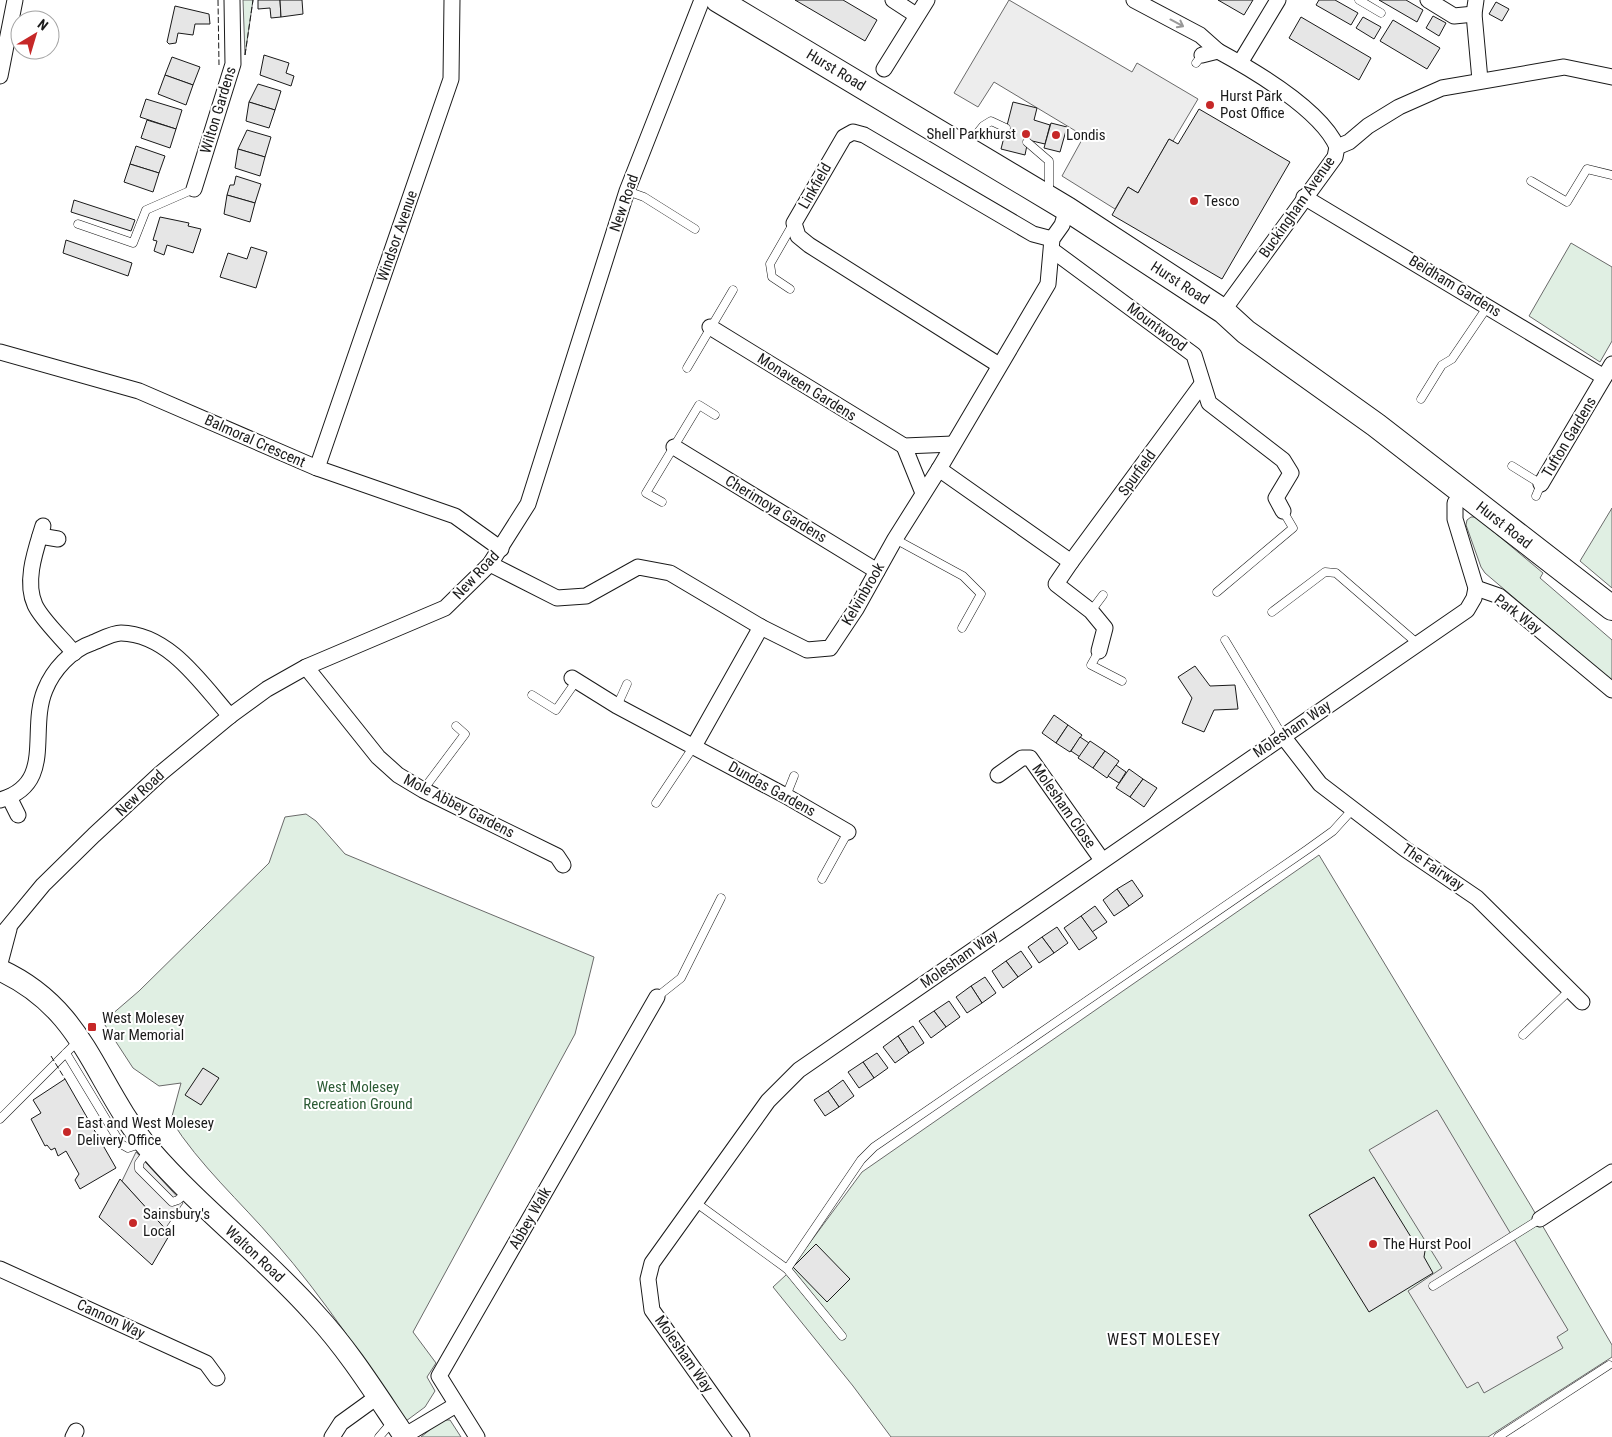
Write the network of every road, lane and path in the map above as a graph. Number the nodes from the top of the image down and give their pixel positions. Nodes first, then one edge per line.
1 (15, 0) edge
2 (232, 0) edge
3 (452, 0) edge
4 (702, 0) edge
5 (718, 0) edge
6 (893, 0) edge
7 (927, 0) edge
8 (1134, 0) edge
9 (1278, 0) edge
10 (1359, 0) edge
11 (1428, 0) edge
12 (1154, 5) edge
13 (1475, 7) edge
14 (1381, 13) dead end
15 (916, 14) junction
16 (1218, 51) junction
17 (1199, 59) dead end
18 (1240, 63) junction
19 (884, 69) dead end
20 (0, 76) edge
21 (1612, 77) edge
22 (1480, 80) junction
23 (1006, 128) dead end
24 (1027, 142) dead end
25 (966, 147) junction
26 (1337, 147) junction
27 (1612, 175) edge
28 (1531, 181) dead end
29 (194, 188) joint
30 (627, 191) junction
31 (1304, 197) junction
32 (1058, 203) junction
33 (794, 223) junction
34 (78, 224) dead end
35 (695, 229) dead end
36 (1052, 244) junction
37 (790, 289) dead end
38 (733, 290) dead end
39 (1488, 306) junction
40 (1223, 311) junction
41 (710, 327) junction
42 (0, 352) edge
43 (1612, 364) edge
44 (999, 365) junction
45 (687, 368) dead end
46 (1604, 378) junction
47 (1202, 384) junction
48 (1422, 399) dead end
49 (715, 415) dead end
50 (953, 444) junction
51 (904, 446) junction
52 (674, 447) junction
53 (1512, 466) dead end
54 (317, 468) junction
55 (939, 469) junction
56 (1538, 490) joint
57 (1463, 492) junction
58 (924, 493) junction
59 (662, 502) dead end
60 (1283, 511) joint
61 (58, 539) dead end
62 (895, 539) junction
63 (501, 549) junction
64 (1071, 562) junction
65 (490, 564) junction
66 (877, 571) junction
67 (1476, 588) junction
68 (1216, 592) dead end
69 (1103, 595) dead end
70 (1612, 608) edge
71 (1091, 612) junction
72 (1272, 612) dead end
73 (761, 627) junction
74 (962, 628) dead end
75 (1225, 640) dead end
76 (1418, 644) junction
77 (1099, 651) joint
78 (74, 653) junction
79 (306, 667) junction
80 (574, 679) joint
81 (1122, 681) dead end
82 (627, 684) dead end
83 (1612, 690) edge
84 (532, 695) dead end
85 (617, 706) junction
86 (230, 716) junction
87 (456, 726) dead end
88 (1282, 735) junction
89 (694, 746) junction
90 (998, 775) dead end
91 (794, 776) dead end
92 (423, 790) junction
93 (786, 796) junction
94 (5, 799) edge
95 (656, 803) dead end
96 (1352, 810) junction
97 (18, 815) dead end
98 (848, 832) joint
99 (1102, 860) junction
100 (563, 865) dead end
101 (822, 879) dead end
102 (721, 898) dead end
103 (5, 932) edge
104 (0, 962) edge
105 (0, 970) edge
106 (1570, 990) junction
107 (657, 997) joint
108 (1582, 1002) dead end
109 (1523, 1035) dead end
110 (73, 1046) junction
111 (0, 1119) edge
112 (1612, 1172) edge
113 (695, 1202) junction
114 (1540, 1218) joint
115 (0, 1269) edge
116 (787, 1269) junction
117 (1433, 1286) dead end
118 (842, 1336) dead end
119 (1609, 1365) dead end
120 (217, 1378) dead end
121 (377, 1397) junction
122 (456, 1404) junction
123 (401, 1431) edge
124 (332, 1437) edge
125 (379, 1437) edge
126 (478, 1437) edge
127 (742, 1437) edge
128 (1498, 1437) edge

1 - 20 street
2 - 29 street, Wilton Gardens
3 - 54 street, Windsor Avenue
4 - 30 street, New Road
5 - 25 main road, Hurst Road
6 - 15 street
7 - 15 street
8 - 12 street
9 - 18 street
10 - 14 lane
11 - 13 street
12 -> 16 street
13 - 22 street
15 - 19 street
16 - 17 street
16 - 18 street
18 - 26 street
21 - 22 street, Buckingham Avenue
22 - 26 street, Buckingham Avenue
23 - 25 lane
24 - 32 lane
25 - 32 main road, Hurst Road
26 - 31 street, Buckingham Avenue
27 - 28 lane
29 - 34 lane
30 - 35 lane
30 - 63 street, New Road
31 - 39 street, Beldham Gardens
31 - 40 street, Buckingham Avenue
32 - 36 street, Kelvinbrook
32 - 40 main road, Hurst Road
33 - 36 street, Linkfield
33 - 37 lane
33 - 44 street, Linkfield
36 - 44 street, Kelvinbrook
36 - 47 street, Mountwood
38 - 41 lane
39 - 46 street, Beldham Gardens
39 - 48 lane
40 - 57 main road, Hurst Road
41 - 45 lane
41 - 51 street, Monaveen Gardens
42 - 54 street, Balmoral Crescent
43 - 46 street, Tufton Gardens
44 - 50 street, Kelvinbrook
46 - 56 street, Tufton Gardens
47 - 60 street, Mountwood
47 - 64 street, Spurfield
49 - 52 lane
50 - 51 street
50 - 55 street, Kelvinbrook
51 - 58 street
52 - 59 lane
52 - 66 street, Cherimoya Gardens
53 - 56 lane
54 - 63 street, Balmoral Crescent
55 - 58 street, Kelvinbrook
55 - 64 street
57 - 67 street, Park Way
57 - 70 main road, Hurst Road
58 - 62 street, Kelvinbrook
60 - 68 lane
61 - 78 street
62 - 66 street, Kelvinbrook
62 - 74 lane
63 - 65 street, New Road
64 - 71 street, Spurfield
65 - 73 street, Kelvinbrook
65 - 79 street, New Road
66 - 73 street, Kelvinbrook
67 - 76 street, Molesham Way
67 - 83 street, Park Way
69 - 71 lane
71 - 77 street, Spurfield
72 - 76 lane
73 - 89 street
75 - 88 lane
76 - 88 street, Molesham Way
77 - 81 lane
78 - 86 street
78 - 94 street
79 - 86 street, New Road
79 - 92 street, Mole Abbey Gardens
80 - 84 lane
80 - 85 street, Dundas Gardens
82 - 85 lane
85 - 89 street, Dundas Gardens
86 - 103 street, New Road
87 - 92 lane
88 - 96 street, The Fairway
88 - 99 street, Molesham Way
89 - 93 street, Dundas Gardens
89 - 95 lane
90 - 99 street, Molesham Close
91 - 93 lane
92 - 100 street, Mole Abbey Gardens
93 - 98 street, Dundas Gardens
94 - 97 street
96 - 106 street, The Fairway
96 - 116 lane
98 - 101 lane
99 - 113 street, Molesham Way
102 - 107 lane
103 - 104 street, New Road
105 - 110 main road, Walton Road
106 - 108 street, The Fairway
106 - 109 lane
107 - 122 street, Abbey Walk
110 - 111 lane
110 - 121 main road, Walton Road
112 - 114 street
113 - 116 lane
113 - 127 street, Molesham Way
114 - 117 lane
115 - 120 street, Cannon Way
116 - 118 lane
119 - 128 lane
121 - 123 main road, Walton Road
121 - 124 street
122 - 123 street
122 - 126 street, Abbey Walk
123 - 125 lane

